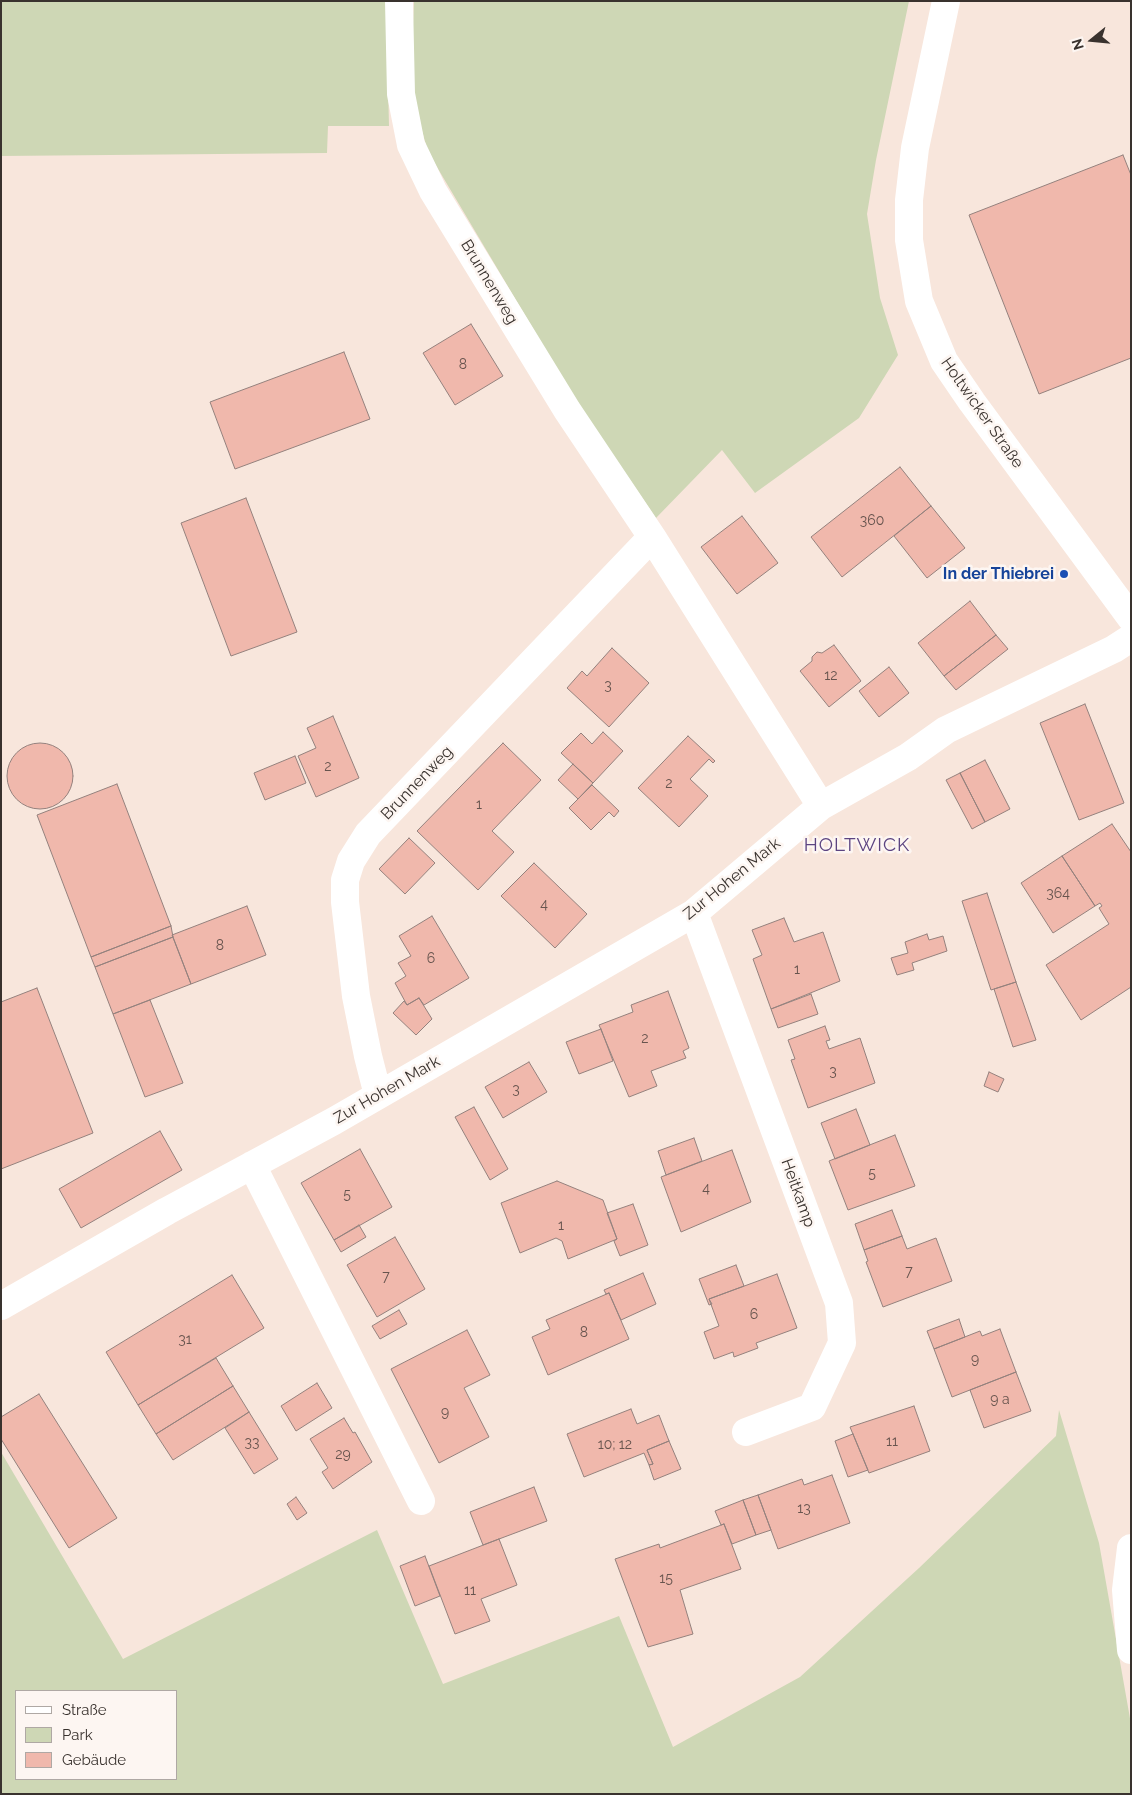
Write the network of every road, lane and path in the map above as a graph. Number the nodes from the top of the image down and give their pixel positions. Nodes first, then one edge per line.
1 (399, 1) edge
2 (946, 1) edge
3 (652, 537) junction
4 (1131, 618) edge
5 (1131, 638) edge
6 (821, 806) junction
7 (694, 913) junction
8 (378, 1095) junction
9 (252, 1165) junction
10 (1, 1306) edge
11 (746, 1432) dead end
12 (421, 1500) dead end
13 (1131, 1548) edge
14 (1131, 1650) edge

1 - 3 street, Brunnenweg
2 - 4 street, Holtwicker Straße
3 - 6 street, Brunnenweg
3 - 8 street, Brunnenweg
5 - 6 street, Zur Hohen Mark
6 - 7 street, Zur Hohen Mark
7 - 8 street, Zur Hohen Mark
7 - 11 street, Heitkamp
8 - 9 street, Zur Hohen Mark
9 - 10 street, Zur Hohen Mark
9 - 12 street
13 - 14 street

